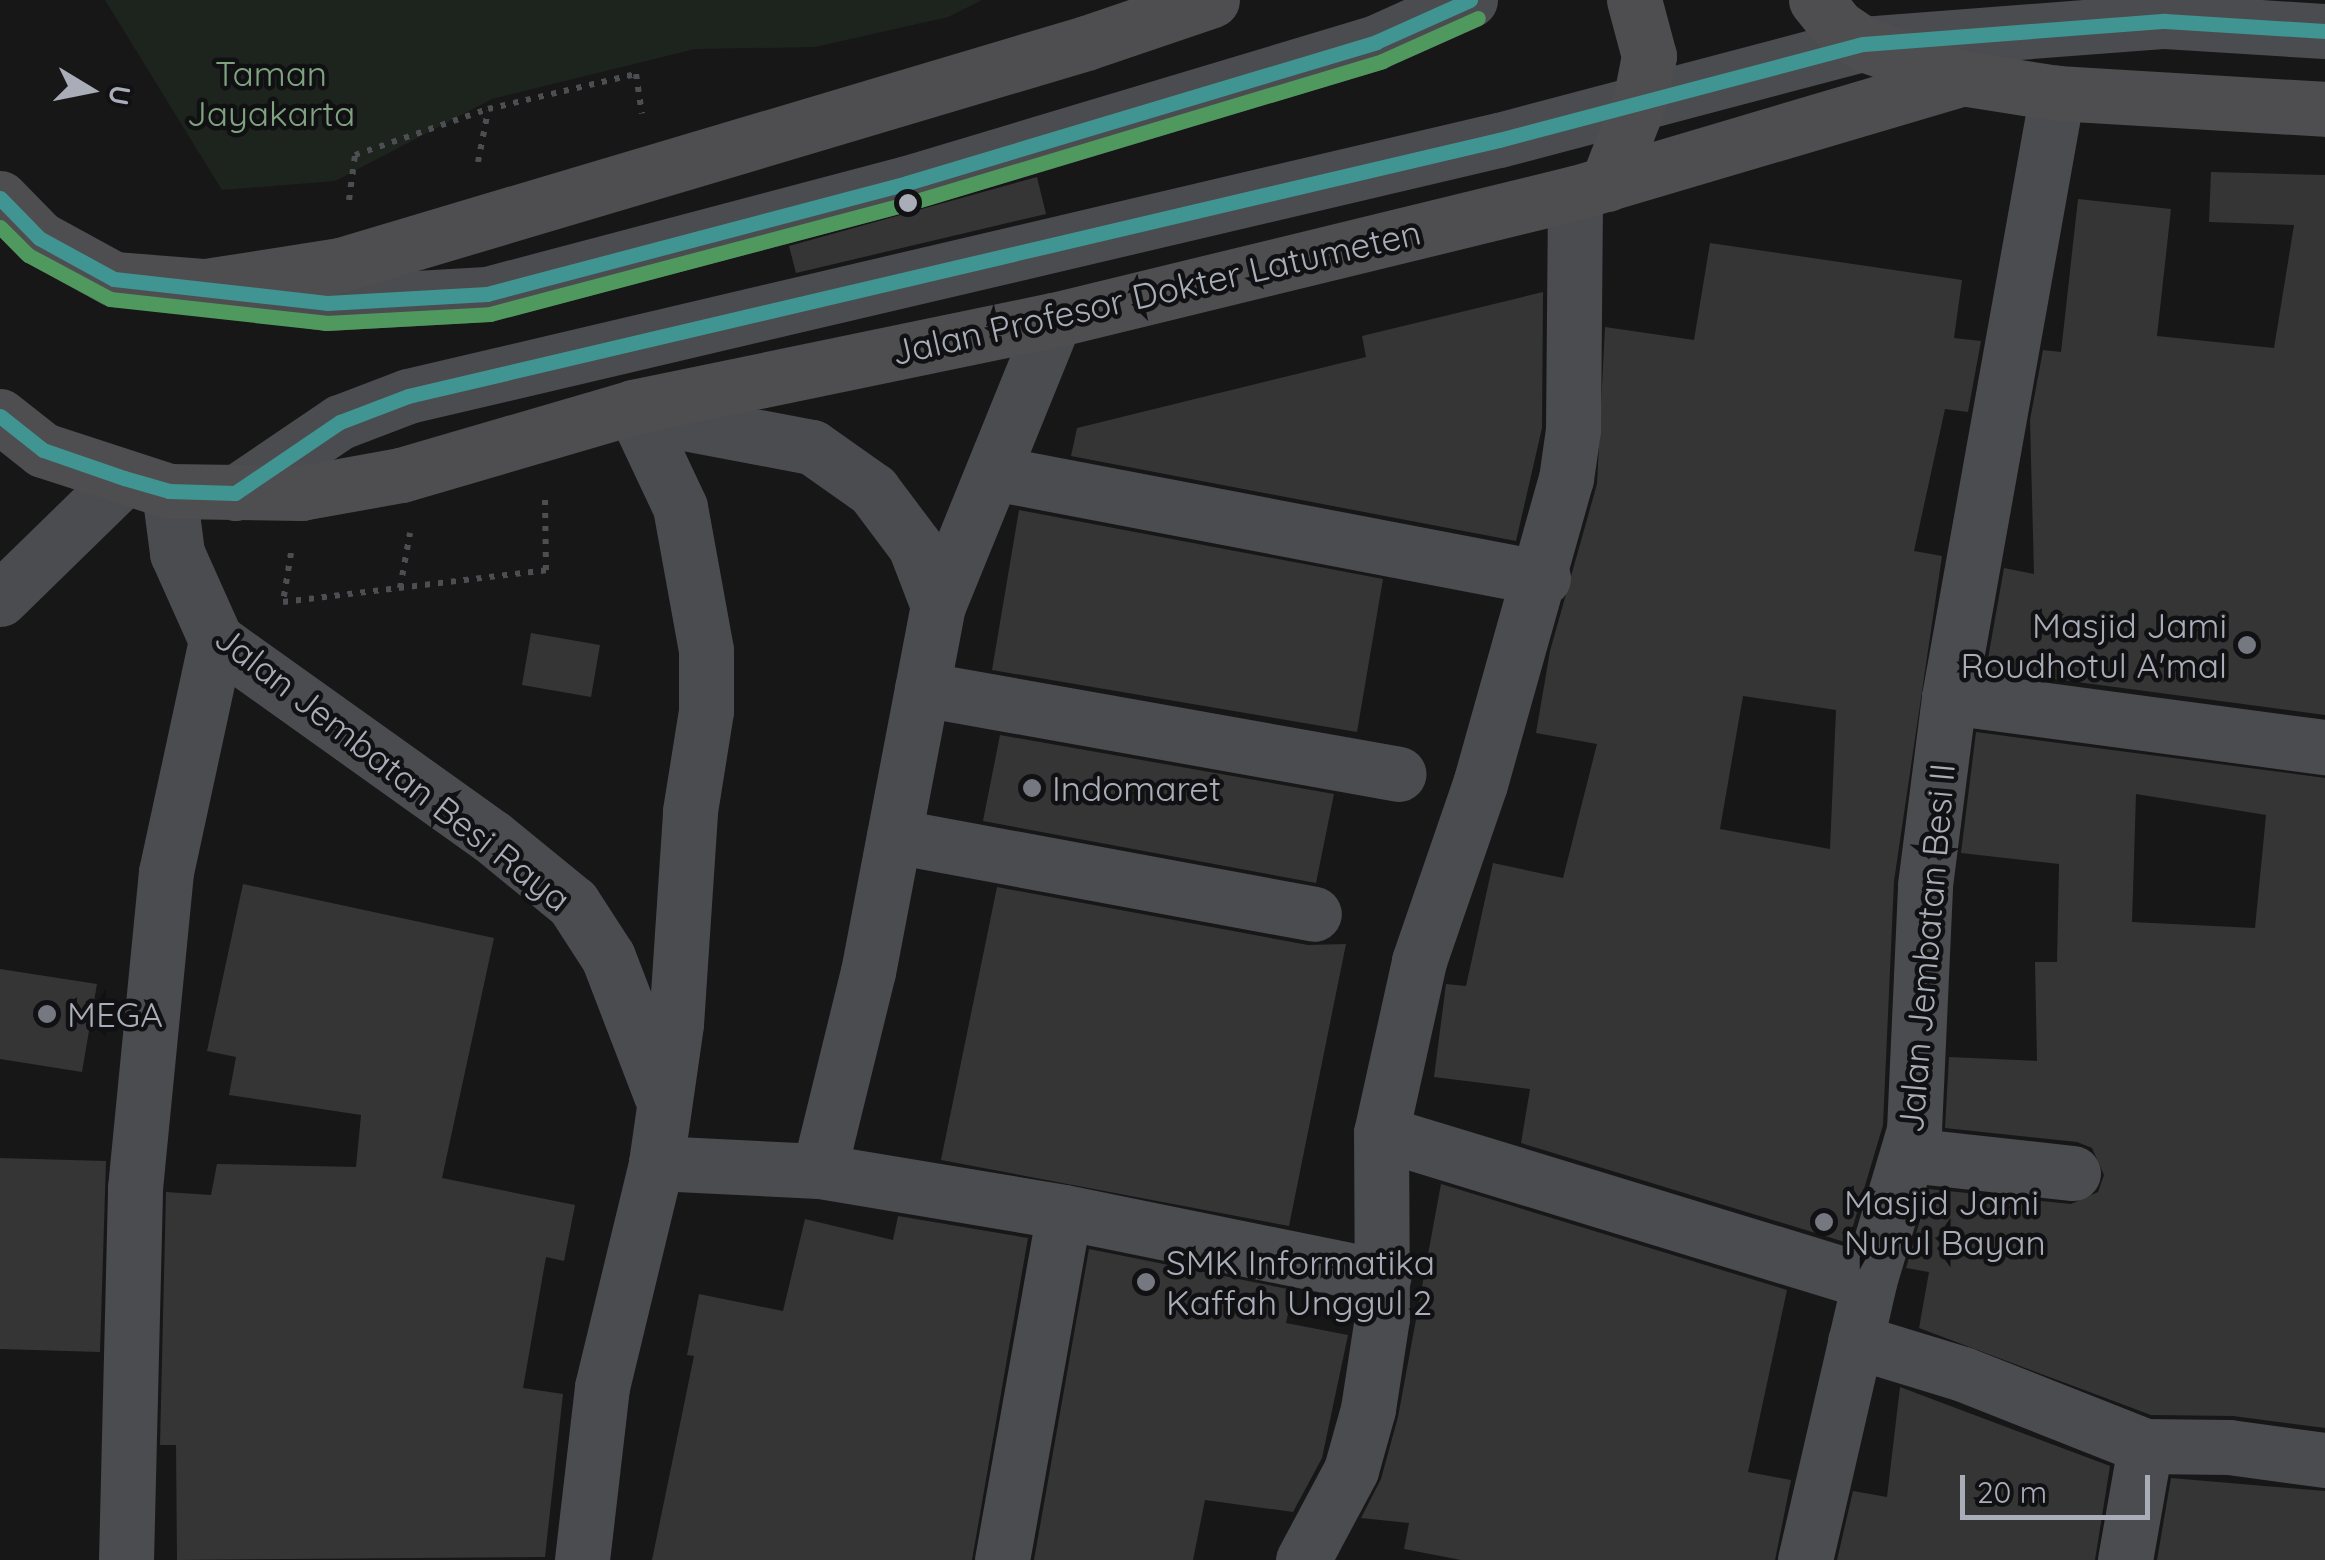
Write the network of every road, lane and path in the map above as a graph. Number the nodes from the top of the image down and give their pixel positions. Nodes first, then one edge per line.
1 (1212, 0) edge
2 (1470, 0) edge
3 (1634, 0) edge
4 (1816, 0) edge
5 (2325, 30) edge
6 (1864, 44) junction
7 (1962, 78) junction
8 (2057, 93) junction
9 (1641, 98) junction
10 (2325, 110) edge
11 (652, 170) junction
12 (1591, 189) junction
13 (0, 198) edge
14 (340, 265) junction
15 (206, 286) junction
16 (1054, 320) junction
17 (637, 411) junction
18 (0, 416) edge
19 (544, 435) junction
20 (994, 472) junction
21 (146, 484) junction
22 (235, 493) junction
23 (301, 493) junction
24 (1542, 578) junction
25 (0, 599) edge
26 (938, 606) junction
27 (216, 640) junction
28 (922, 689) junction
29 (1949, 696) junction
30 (2325, 747) edge
31 (1398, 774) dead end
32 (894, 836) junction
33 (1314, 914) dead end
34 (661, 1094) junction
35 (1380, 1132) junction
36 (1909, 1155) junction
37 (656, 1163) junction
38 (819, 1170) junction
39 (2073, 1173) dead end
40 (1064, 1212) junction
41 (1383, 1278) junction
42 (1868, 1282) junction
43 (1855, 1342) junction
44 (2146, 1446) junction
45 (2325, 1460) edge
46 (126, 1560) edge
47 (582, 1560) edge
48 (1002, 1560) edge
49 (1303, 1560) edge
50 (1805, 1560) edge
51 (2125, 1560) edge

1 - 11 highway
2 - 15 street
3 - 9 highway
4 - 6 highway
5 - 6 street
6 - 7 highway
6 - 9 street
7 - 8 highway, Jalan Profesor Dokter Latumeten
7 - 12 highway, Jalan Profesor Dokter Latumeten
8 - 10 highway, Jalan Profesor Dokter Latumeten
8 - 29 street, Jalan Jembatan Besi II
9 - 12 highway
9 - 22 street
11 - 14 highway
11 - 14 path
12 - 16 highway, Jalan Profesor Dokter Latumeten
12 - 24 street
13 - 15 highway
14 - 15 highway
16 - 17 highway, Jalan Profesor Dokter Latumeten
16 - 20 street
17 - 19 highway, Jalan Profesor Dokter Latumeten
17 - 26 street
17 - 34 street, Jalan Jembatan Besi Raya
18 - 21 highway, Jalan Profesor Dokter Latumeten
19 - 23 highway, Jalan Profesor Dokter Latumeten
19 - 23 path
20 - 24 street
20 - 26 street
21 - 22 highway, Jalan Profesor Dokter Latumeten
21 - 25 street
21 - 27 street, Jalan Jembatan Besi Raya
22 - 23 highway, Jalan Profesor Dokter Latumeten
24 - 35 street
26 - 28 street
27 - 34 street, Jalan Jembatan Besi Raya
27 - 46 street
28 - 31 street
28 - 32 street
29 - 30 street
29 - 36 street, Jalan Jembatan Besi II
32 - 33 street
32 - 38 street
34 - 37 street, Jalan Jembatan Besi Raya
35 - 41 street
35 - 42 street
36 - 39 street
36 - 42 street, Jalan Jembatan Besi II
37 - 38 street
37 - 47 street, Jalan Jembatan Besi Raya
38 - 40 street
40 - 41 street
40 - 48 street
41 - 49 street
42 - 43 street, Jalan Jembatan Besi II
43 - 44 street
43 - 50 street, Jalan Jembatan Besi II
44 - 45 street
44 - 51 street

